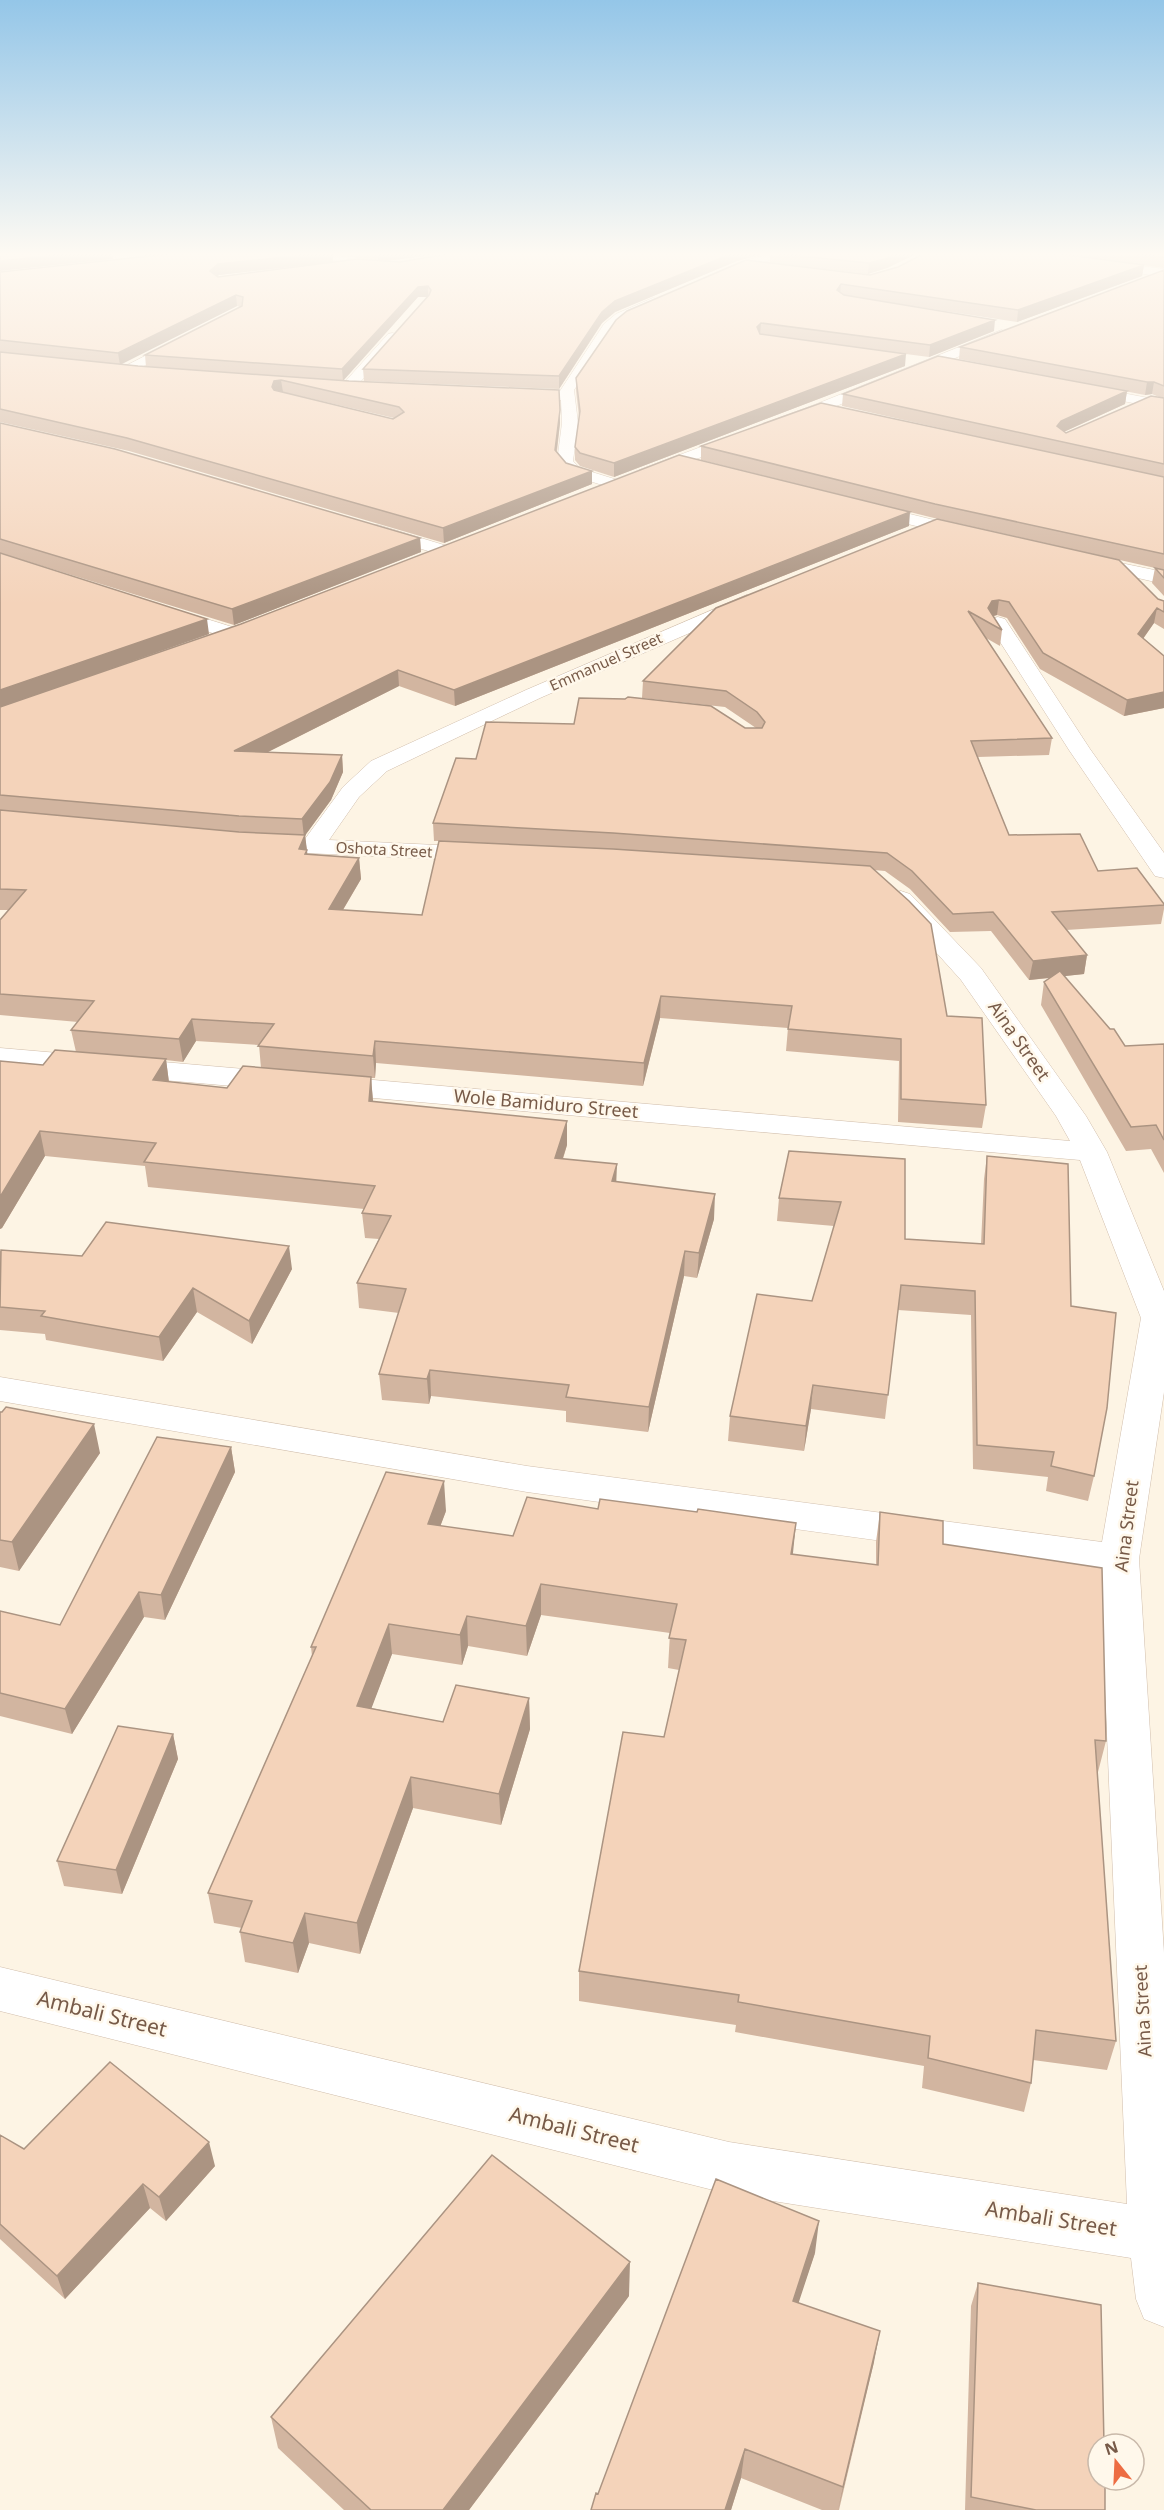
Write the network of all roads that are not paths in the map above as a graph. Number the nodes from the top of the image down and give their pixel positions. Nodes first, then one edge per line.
1 (106, 371) edge
2 (358, 371) edge
3 (580, 371) edge
4 (910, 371) edge
5 (122, 372) joint
6 (144, 374) edge
7 (1070, 386) edge
8 (371, 387) edge
9 (497, 393) edge
10 (1164, 394) edge
11 (566, 396) junction
12 (1148, 401) junction
13 (1164, 405) edge
14 (819, 408) junction
15 (1127, 411) edge
16 (842, 413) edge
17 (677, 461) junction
18 (712, 470) edge
19 (615, 484) junction
20 (594, 493) edge
21 (851, 505) edge
22 (363, 525) edge
23 (933, 525) junction
24 (989, 538) edge
25 (900, 539) edge
26 (1069, 556) edge
27 (427, 560) edge
28 (1125, 570) junction
29 (1164, 578) edge
30 (1148, 593) edge
31 (760, 596) edge
32 (145, 606) edge
33 (998, 623) edge
34 (212, 642) edge
35 (533, 694) junction
36 (568, 698) dead end
37 (241, 843) edge
38 (312, 846) junction
39 (508, 855) edge
40 (1164, 871) edge
41 (876, 878) edge
42 (0, 1057) edge
43 (1092, 1152) junction
44 (1161, 1318) edge
45 (0, 1389) edge
46 (1119, 1560) junction
47 (0, 1989) edge
48 (1155, 2235) junction
49 (1164, 2299) edge

1 - 5 street
2 - 8 street
3 - 11 street
4 - 14 street
5 - 6 street
7 - 12 street
9 - 11 street
10 - 12 street
11 - 19 street
12 - 13 street
12 - 15 street
14 - 16 street
14 - 17 street
17 - 18 street
17 - 19 street
19 - 20 street
21 - 23 street
22 - 27 street
23 - 24 street
23 - 25 street
26 - 28 street
28 - 29 street
28 - 30 street
31 - 35 street, Emmanuel Street
32 - 34 street
33 - 40 street
35 - 36 street
35 - 38 street, Emmanuel Street
37 - 38 street, Oshota Street
38 - 39 street, Oshota Street
41 - 43 street, Aina Street
42 - 43 street, Wole Bamiduro Street
43 - 44 street, Aina Street
44 - 46 street, Aina Street
45 - 46 street
46 - 48 street, Aina Street
47 - 48 street, Ambali Street
48 - 49 street, Aina Street

